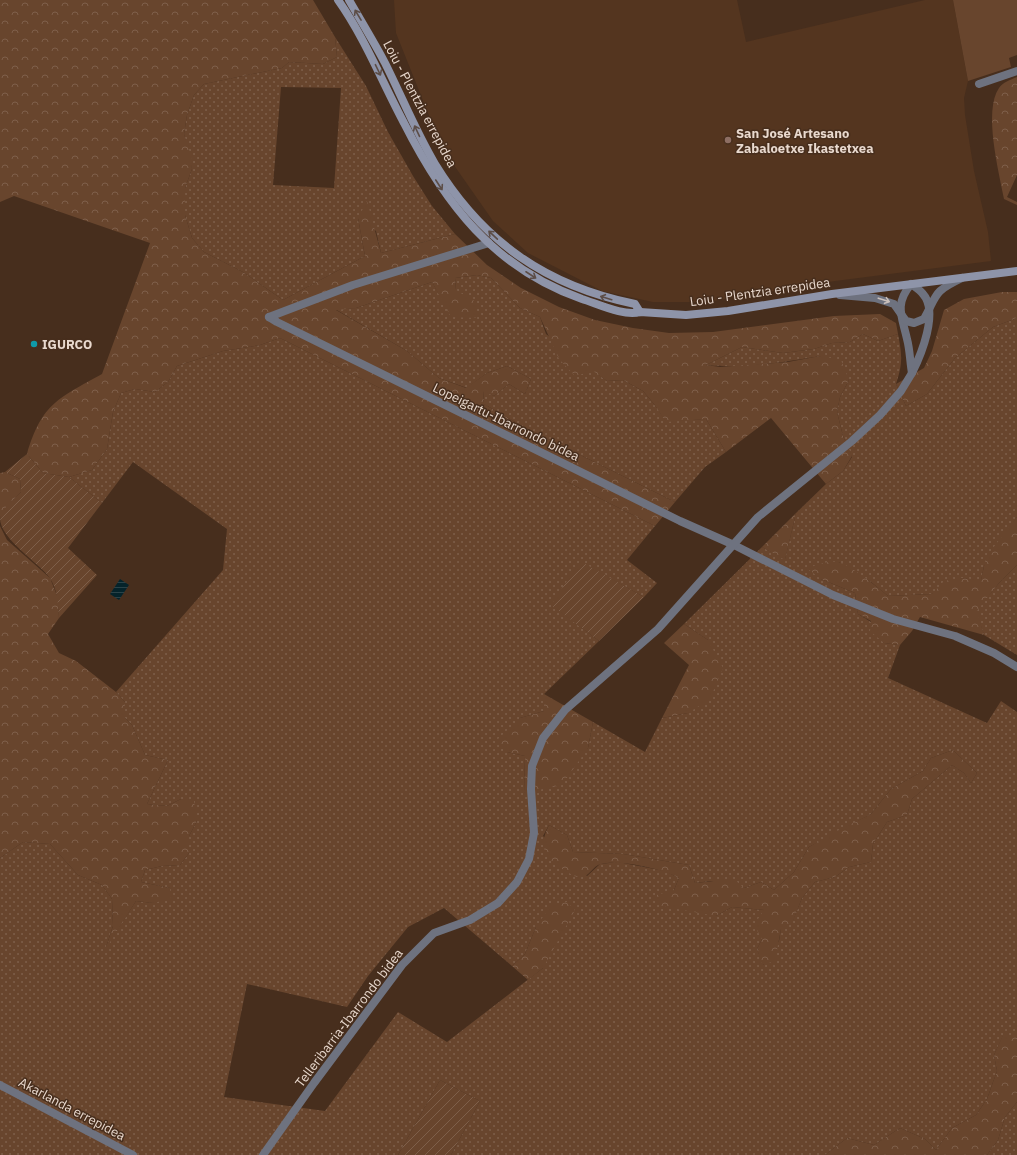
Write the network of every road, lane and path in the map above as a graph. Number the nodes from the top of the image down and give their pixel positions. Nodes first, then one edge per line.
1 (338, 0) edge
2 (349, 0) edge
3 (1017, 71) edge
4 (979, 84) dead end
5 (489, 243) junction
6 (1017, 271) edge
7 (967, 276) junction
8 (911, 284) junction
9 (832, 294) junction
10 (929, 311) junction
11 (640, 312) junction
12 (900, 316) junction
13 (912, 373) junction
14 (734, 545) junction
15 (1017, 667) edge
16 (0, 1085) edge
17 (133, 1155) edge
18 (263, 1155) edge

1 -> 5 main road
11 -> 2 main road, Loiu - Plentzia errepidea
3 - 4 street
5 -> 11 main road
5 - 14 street, Lopeigartu-Ibarrondo bidea
6 - 7 main road, Loiu - Plentzia errepidea
7 - 8 main road, Loiu - Plentzia errepidea
7 - 10 street
8 - 9 main road, Loiu - Plentzia errepidea
8 - 10 street
8 - 12 street
9 - 11 main road, Loiu - Plentzia errepidea
9 -> 12 street
10 - 12 street
10 - 13 street, Telleribarria-Ibarrondo bidea
12 - 13 street
13 - 14 street, Telleribarria-Ibarrondo bidea
14 - 15 street, Lopeigartu-Ibarrondo bidea
14 - 18 street, Telleribarria-Ibarrondo bidea
16 - 17 street, Akarlanda errepidea

